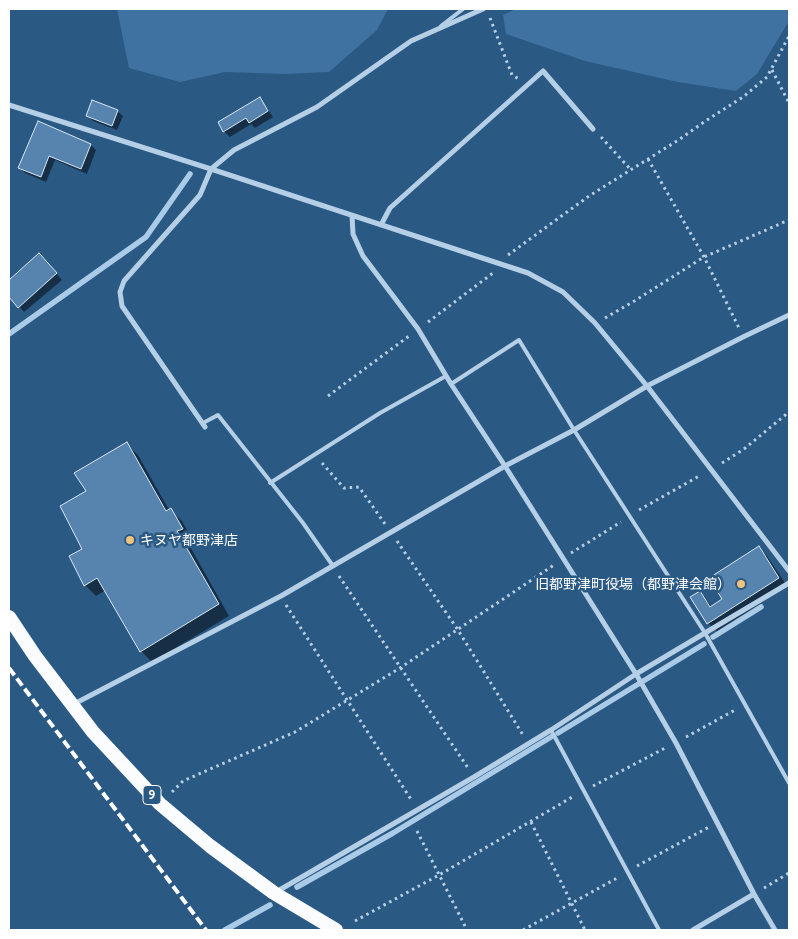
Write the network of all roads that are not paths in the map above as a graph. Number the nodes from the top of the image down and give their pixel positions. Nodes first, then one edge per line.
1 (463, 9) edge
2 (483, 9) edge
3 (435, 31) junction
4 (9, 105) edge
5 (593, 129) road end
6 (211, 169) junction
7 (352, 215) junction
8 (381, 225) junction
9 (789, 315) edge
10 (446, 376) junction
11 (451, 384) junction
12 (647, 386) junction
13 (204, 425) joint
14 (574, 430) junction
15 (505, 466) junction
16 (270, 483) junction
17 (333, 566) junction
18 (789, 571) edge
19 (789, 583) edge
20 (9, 617) edge
21 (705, 633) junction
22 (636, 674) junction
23 (71, 705) junction
24 (551, 730) junction
25 (789, 783) edge
26 (274, 893) junction
27 (754, 894) junction
28 (336, 930) edge
29 (659, 930) edge
30 (693, 930) edge
31 (775, 930) edge

1 - 3 lane
2 - 3 street
3 - 6 street
4 - 6 street
5 - 8 street
6 - 7 street
6 - 13 street
7 - 8 street
7 - 10 street
8 - 12 street
9 - 12 street
10 - 11 street
10 - 16 lane
11 - 14 lane
11 - 15 street
12 - 14 street
12 - 18 street
13 - 16 lane
14 - 15 street
14 - 21 lane
15 - 17 street
15 - 22 street
16 - 17 lane
17 - 23 street
19 - 21 street
20 - 23 highway, 9
21 - 22 street
21 - 25 lane
22 - 24 street
22 - 27 street
23 - 26 highway, 9
24 - 26 street
24 - 29 lane
26 - 28 highway, 9
27 - 30 street
27 - 31 street

